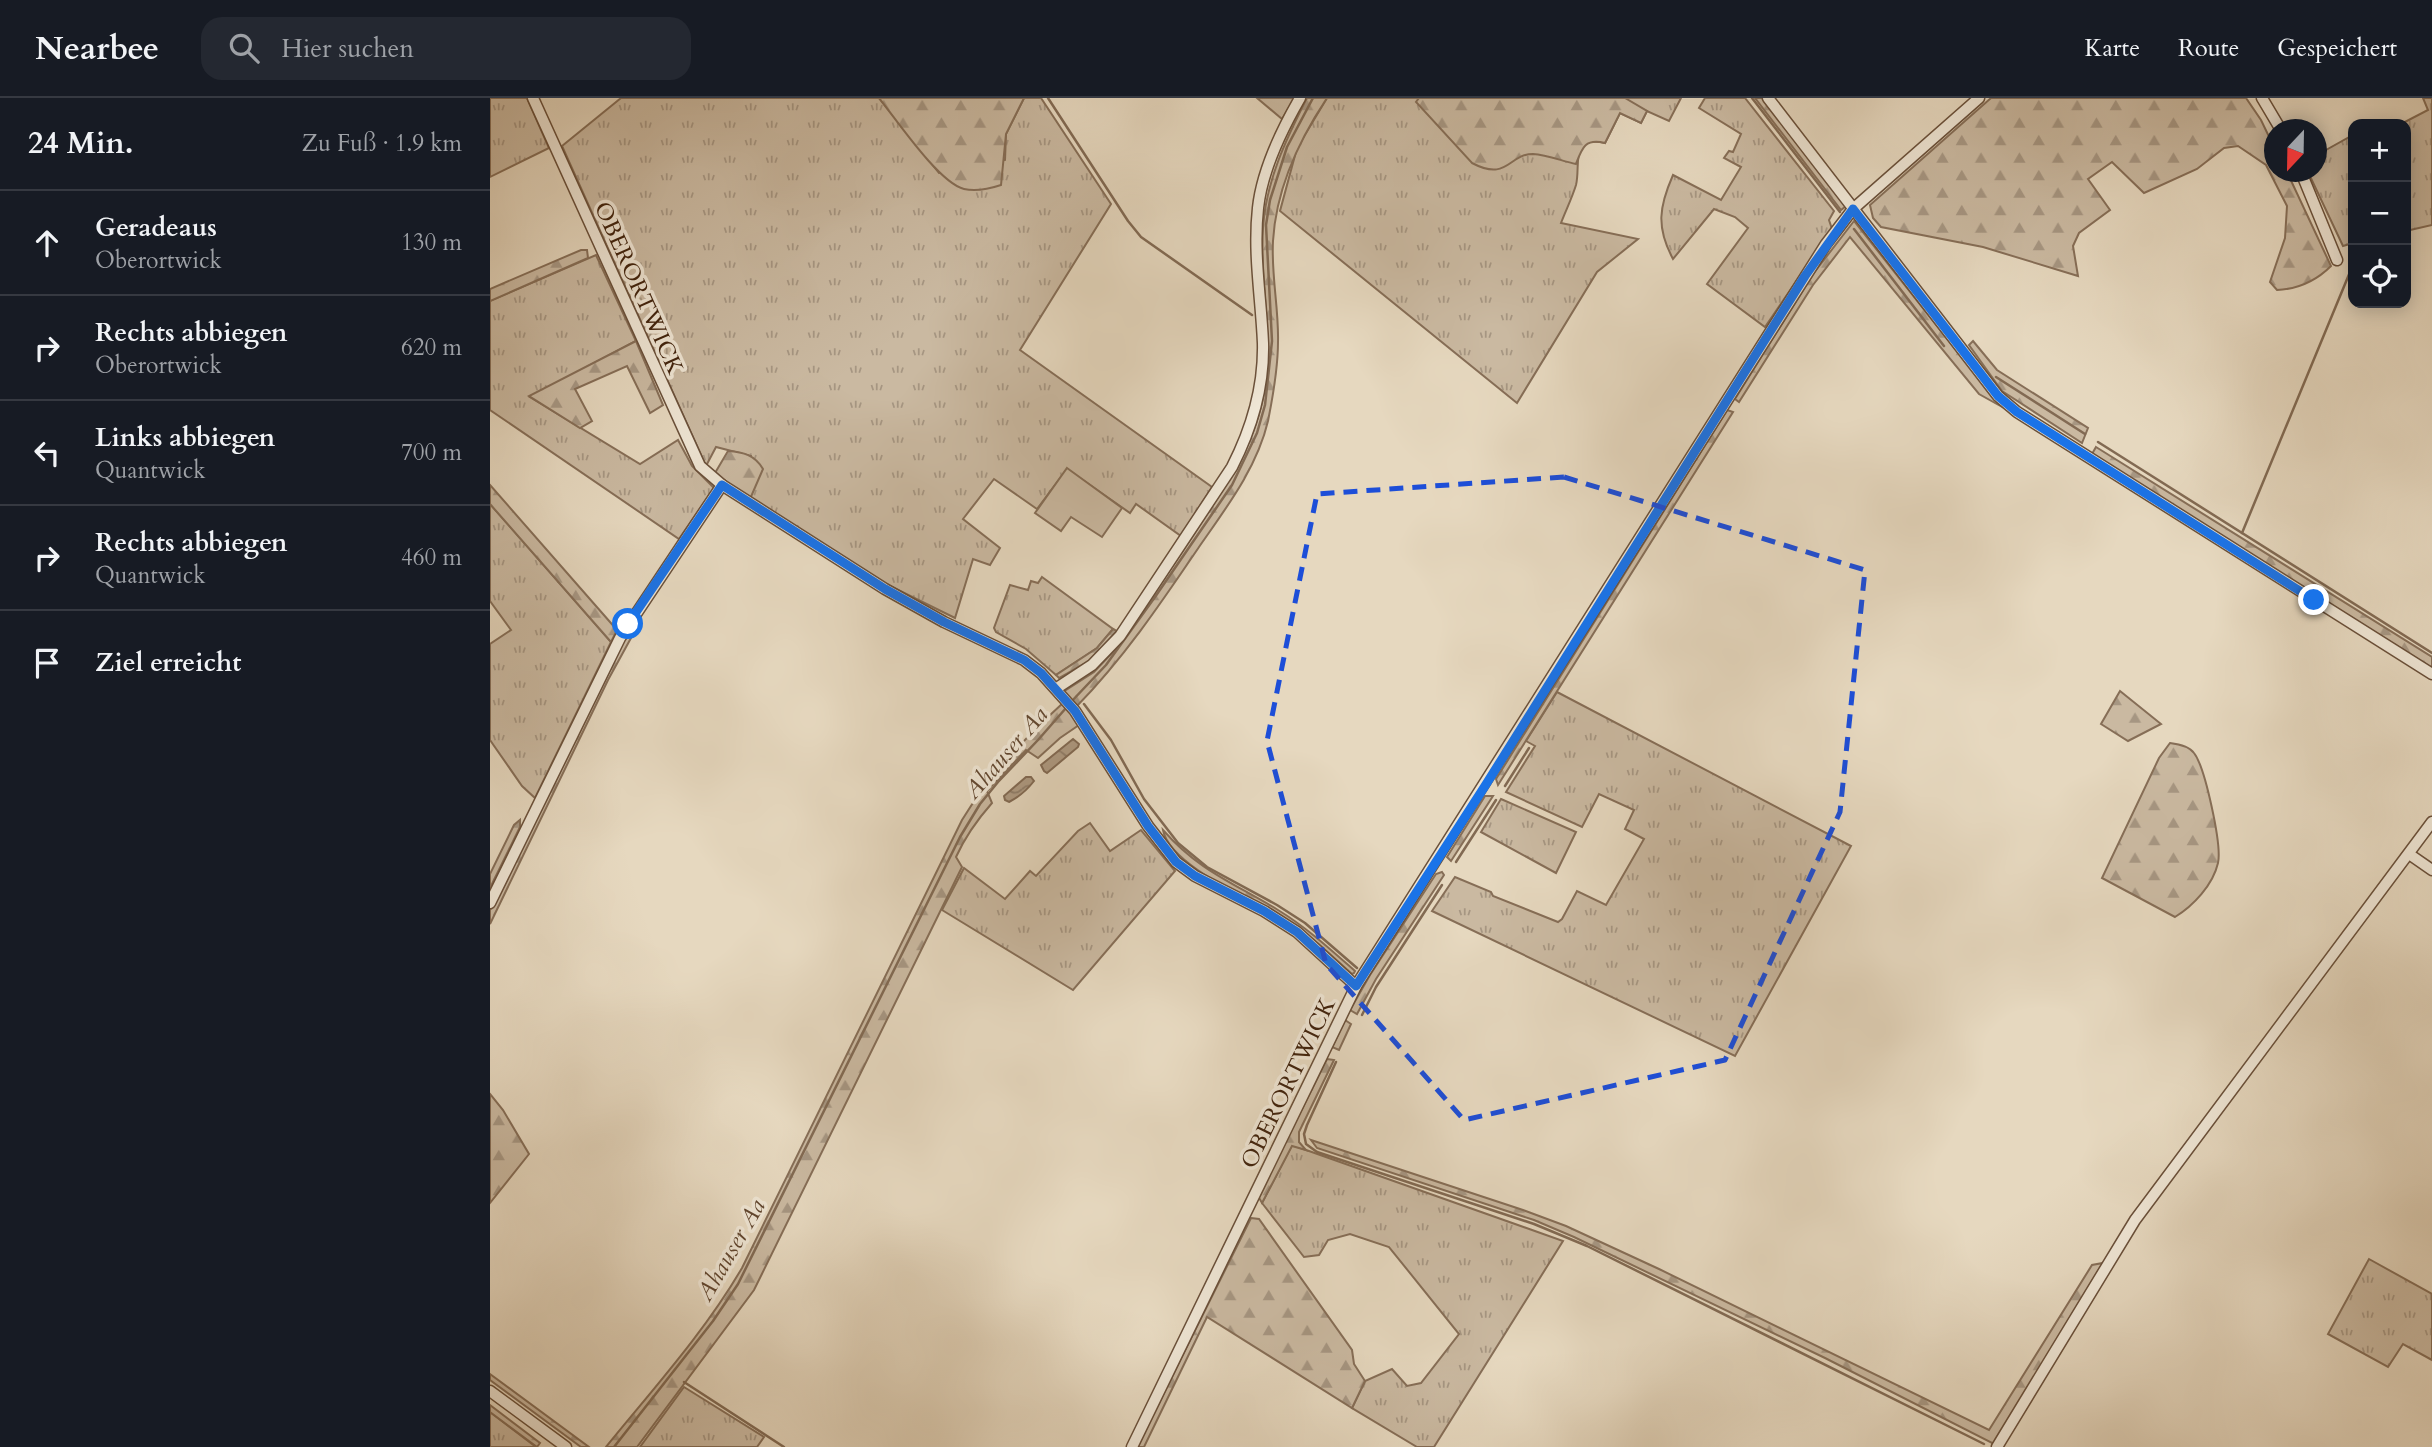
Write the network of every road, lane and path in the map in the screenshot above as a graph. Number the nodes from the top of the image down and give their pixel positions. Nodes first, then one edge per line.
1 (533, 98) edge
2 (1300, 98) edge
3 (1768, 98) edge
4 (1979, 98) edge
5 (2262, 98) edge
6 (2274, 119) edge
7 (2305, 182) edge
8 (1853, 209) junction
9 (2337, 260) dead end
10 (722, 485) junction
11 (2432, 674) edge
12 (1057, 688) junction
13 (2432, 822) edge
14 (2409, 855) junction
15 (2432, 870) edge
16 (490, 903) edge
17 (1356, 986) junction
18 (490, 1391) edge
19 (566, 1447) edge
20 (1132, 1447) edge
21 (1997, 1447) edge

1 - 10 street, OBERORTWICK
2 - 12 street
3 - 8 street
4 - 8 street
5 - 6 street
7 - 9 street
8 - 11 street
8 - 17 street
10 - 12 street, OBERORTWICK
10 - 16 street
12 - 17 street, OBERORTWICK
13 - 14 street
14 - 15 street
14 - 21 street
17 - 20 street, OBERORTWICK
18 - 19 street

